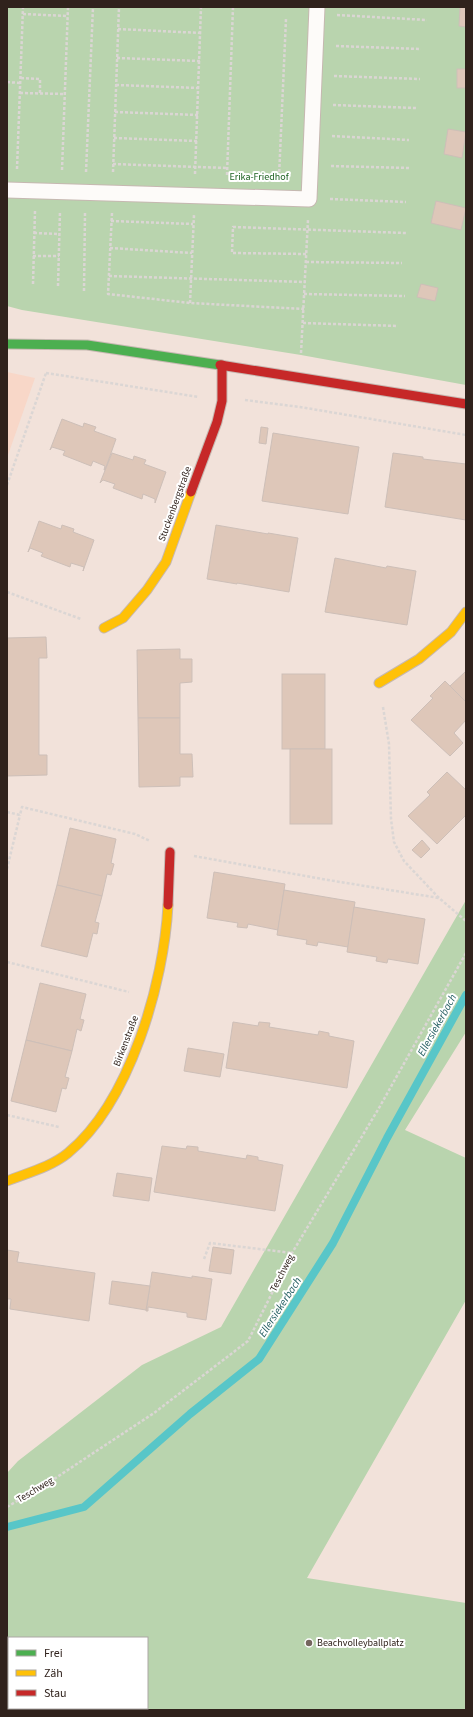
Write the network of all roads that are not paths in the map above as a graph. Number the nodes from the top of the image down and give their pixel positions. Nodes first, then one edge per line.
1 (317, 11) edge
2 (12, 190) edge
3 (7, 344) edge
4 (222, 365) junction
5 (466, 404) edge
6 (466, 612) edge
7 (104, 628) road end
8 (379, 683) road end
9 (170, 852) road end
10 (7, 1181) edge

1 - 2 lane
3 - 4 street
4 - 5 street
4 - 7 street, Stuckenbergstraße
6 - 8 street
9 - 10 street, Birkenstraße

